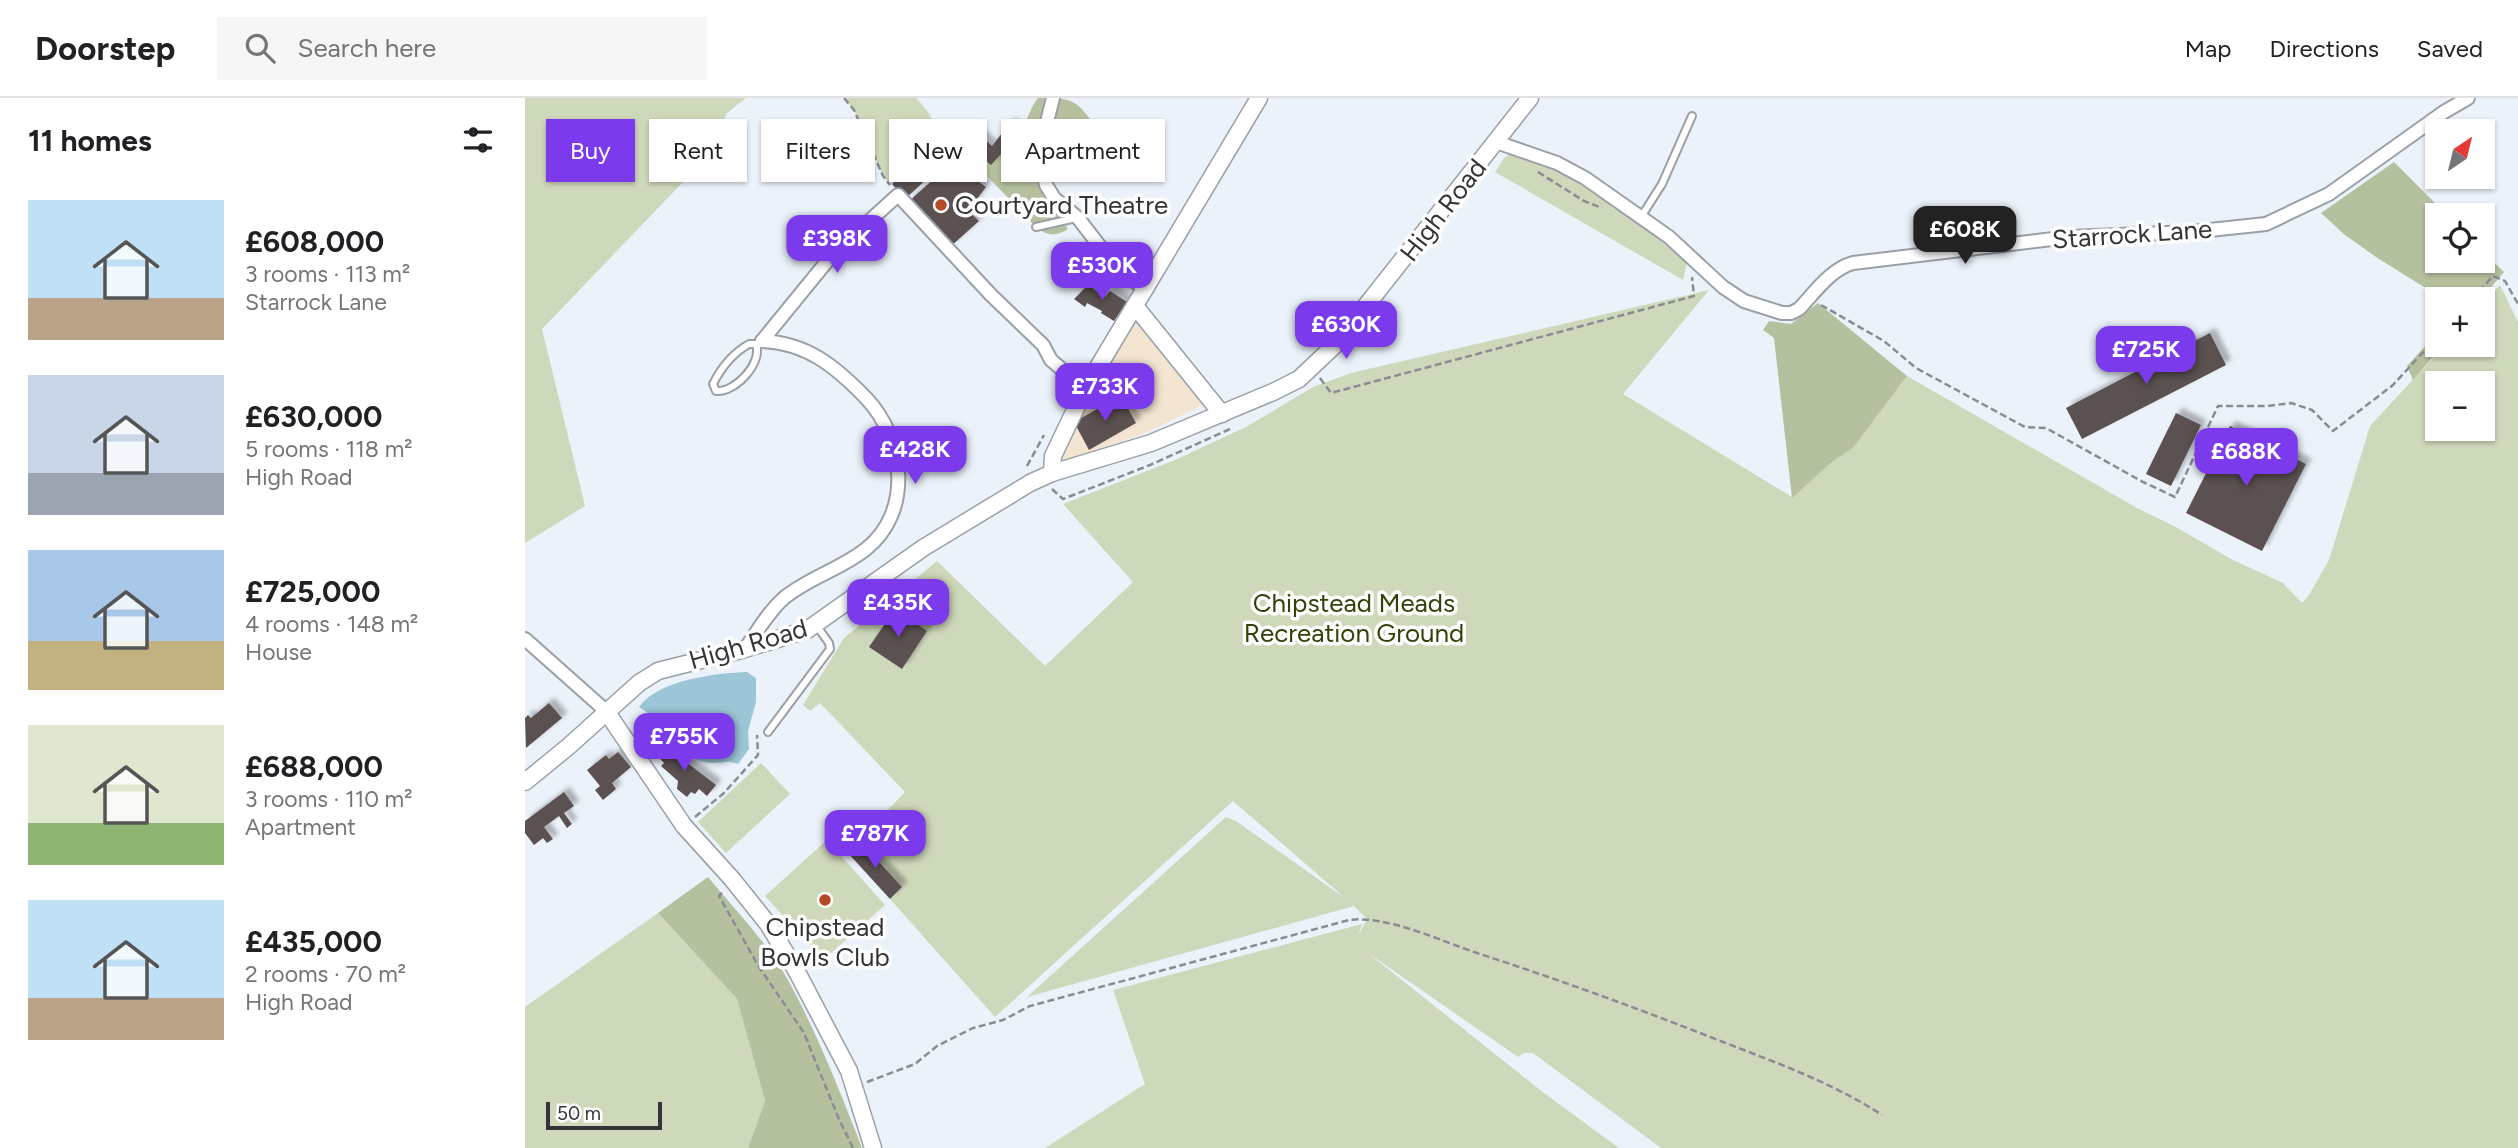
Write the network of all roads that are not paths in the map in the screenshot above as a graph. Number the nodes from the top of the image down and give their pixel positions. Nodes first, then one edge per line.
1 (1053, 98) edge
2 (1259, 98) edge
3 (1530, 98) edge
4 (2468, 98) edge
5 (1692, 116) dead end
6 (1496, 142) junction
7 (1641, 217) junction
8 (1078, 218) junction
9 (1036, 227) dead end
10 (1146, 289) junction
11 (1135, 306) junction
12 (759, 342) junction
13 (1085, 389) junction
14 (1222, 414) junction
15 (1048, 478) junction
16 (816, 625) junction
17 (525, 639) edge
18 (745, 649) junction
19 (606, 711) junction
20 (768, 732) dead end
21 (525, 782) edge
22 (873, 1148) edge

1 - 8 street
2 - 10 street
3 - 6 street, High Road
4 - 7 street, Starrock Lane
5 - 7 lane
6 - 7 street, Starrock Lane
6 - 14 street, High Road
8 - 9 lane
8 - 10 street
10 - 11 street
11 - 13 street
11 - 14 street
12 - 12 lane
12 - 13 street
12 - 18 street
13 - 15 street
14 - 15 street, High Road
15 - 16 street, High Road
16 - 18 street, High Road
16 - 20 lane
17 - 19 street
18 - 19 street, High Road
19 - 21 street, High Road
19 - 22 street

